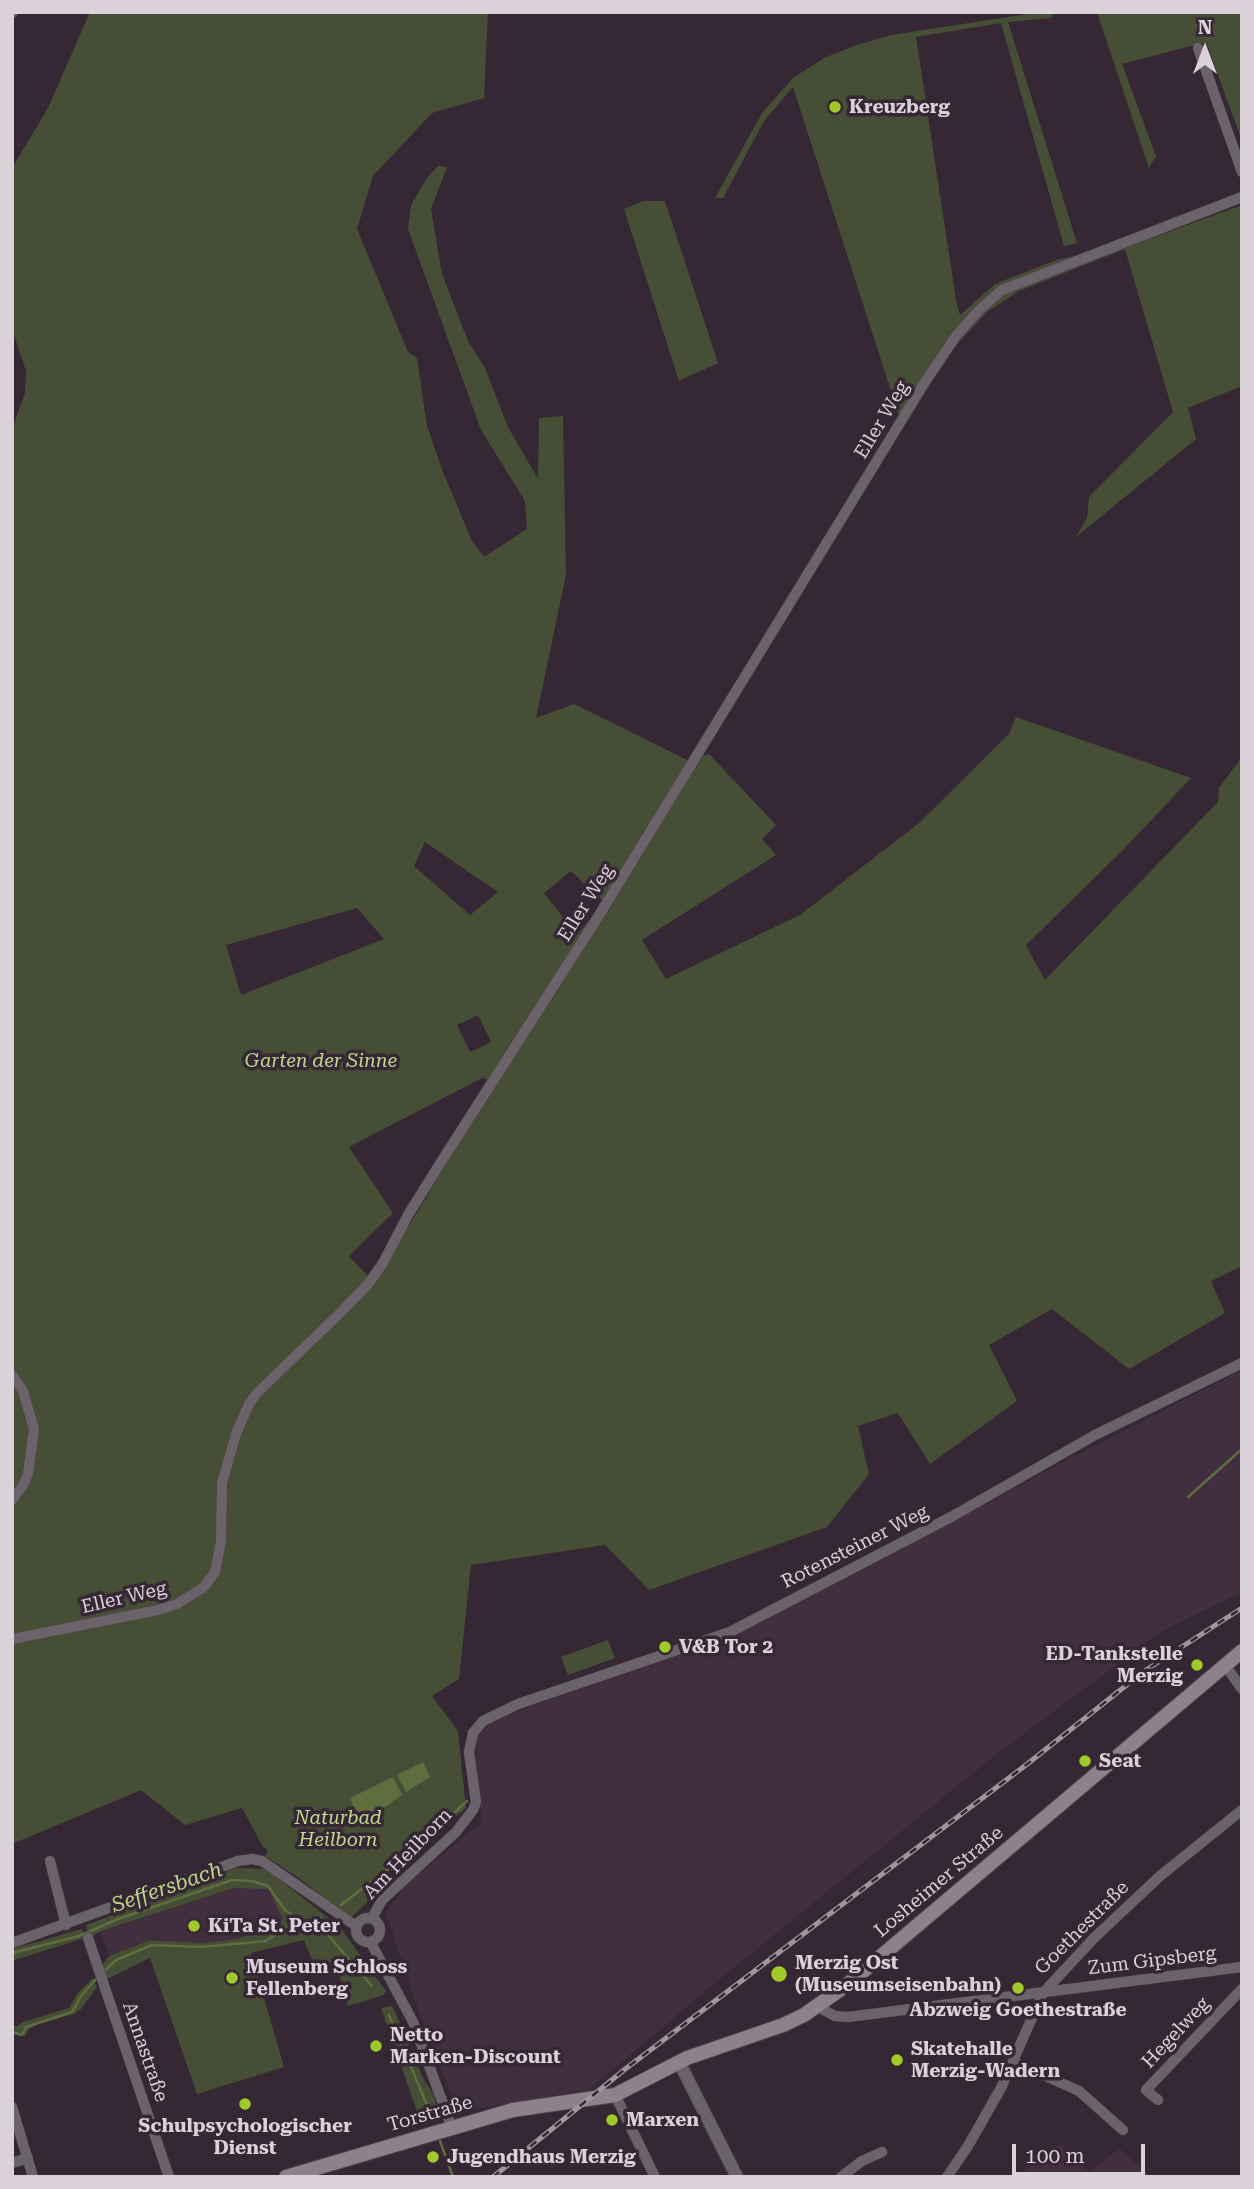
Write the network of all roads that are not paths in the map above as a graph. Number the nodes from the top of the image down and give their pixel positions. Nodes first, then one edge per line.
1 (1198, 48) dead end
2 (1242, 172) edge
3 (1242, 197) edge
4 (1242, 1363) edge
5 (12, 1375) edge
6 (12, 1500) edge
7 (12, 1639) edge
8 (1242, 1651) edge
9 (1225, 1665) junction
10 (1242, 1689) edge
11 (473, 1733) joint
12 (1242, 1810) edge
13 (50, 1861) dead end
14 (372, 1918) junction
15 (66, 1924) junction
16 (356, 1926) junction
17 (88, 1938) dead end
18 (12, 1942) edge
19 (371, 1943) junction
20 (1242, 1968) edge
21 (1242, 1989) edge
22 (1043, 1993) junction
23 (818, 2007) junction
24 (679, 2062) junction
25 (1014, 2062) junction
26 (615, 2095) junction
27 (587, 2100) joint
28 (1158, 2100) dead end
29 (12, 2107) edge
30 (453, 2129) junction
31 (1123, 2130) dead end
32 (882, 2152) dead end
33 (28, 2158) junction
34 (12, 2163) edge
35 (33, 2177) edge
36 (169, 2177) edge
37 (286, 2177) edge
38 (654, 2177) edge
39 (737, 2177) edge
40 (841, 2177) edge
41 (947, 2177) edge

1 - 2 street
3 - 7 street, Eller Weg
4 - 11 street, Rotensteiner Weg
5 - 6 street
8 - 9 main road, Losheimer Straße
9 - 10 street
9 - 23 main road, Losheimer Straße
11 - 14 street, Am Heilborn
12 - 22 street, Goethestraße
13 - 15 street
14 - 16 street
14 - 19 street
15 - 16 street
15 - 18 street
16 - 19 street
17 - 36 street, Annastraße
19 - 30 street
20 - 22 street, Zum Gipsberg
21 - 28 street, Hegelweg
22 - 23 street, Zum Gipsberg
22 - 25 street, Goethestraße
23 - 24 main road, Losheimer Straße
24 - 26 main road, Losheimer Straße
24 - 39 street
25 - 31 street
25 - 41 street, Goethestraße
26 - 27 main road, Losheimer Straße
26 - 38 street
27 - 30 main road, Torstraße
29 - 33 street
30 - 37 main road, Torstraße
32 - 40 street
33 - 34 street
33 - 35 street

